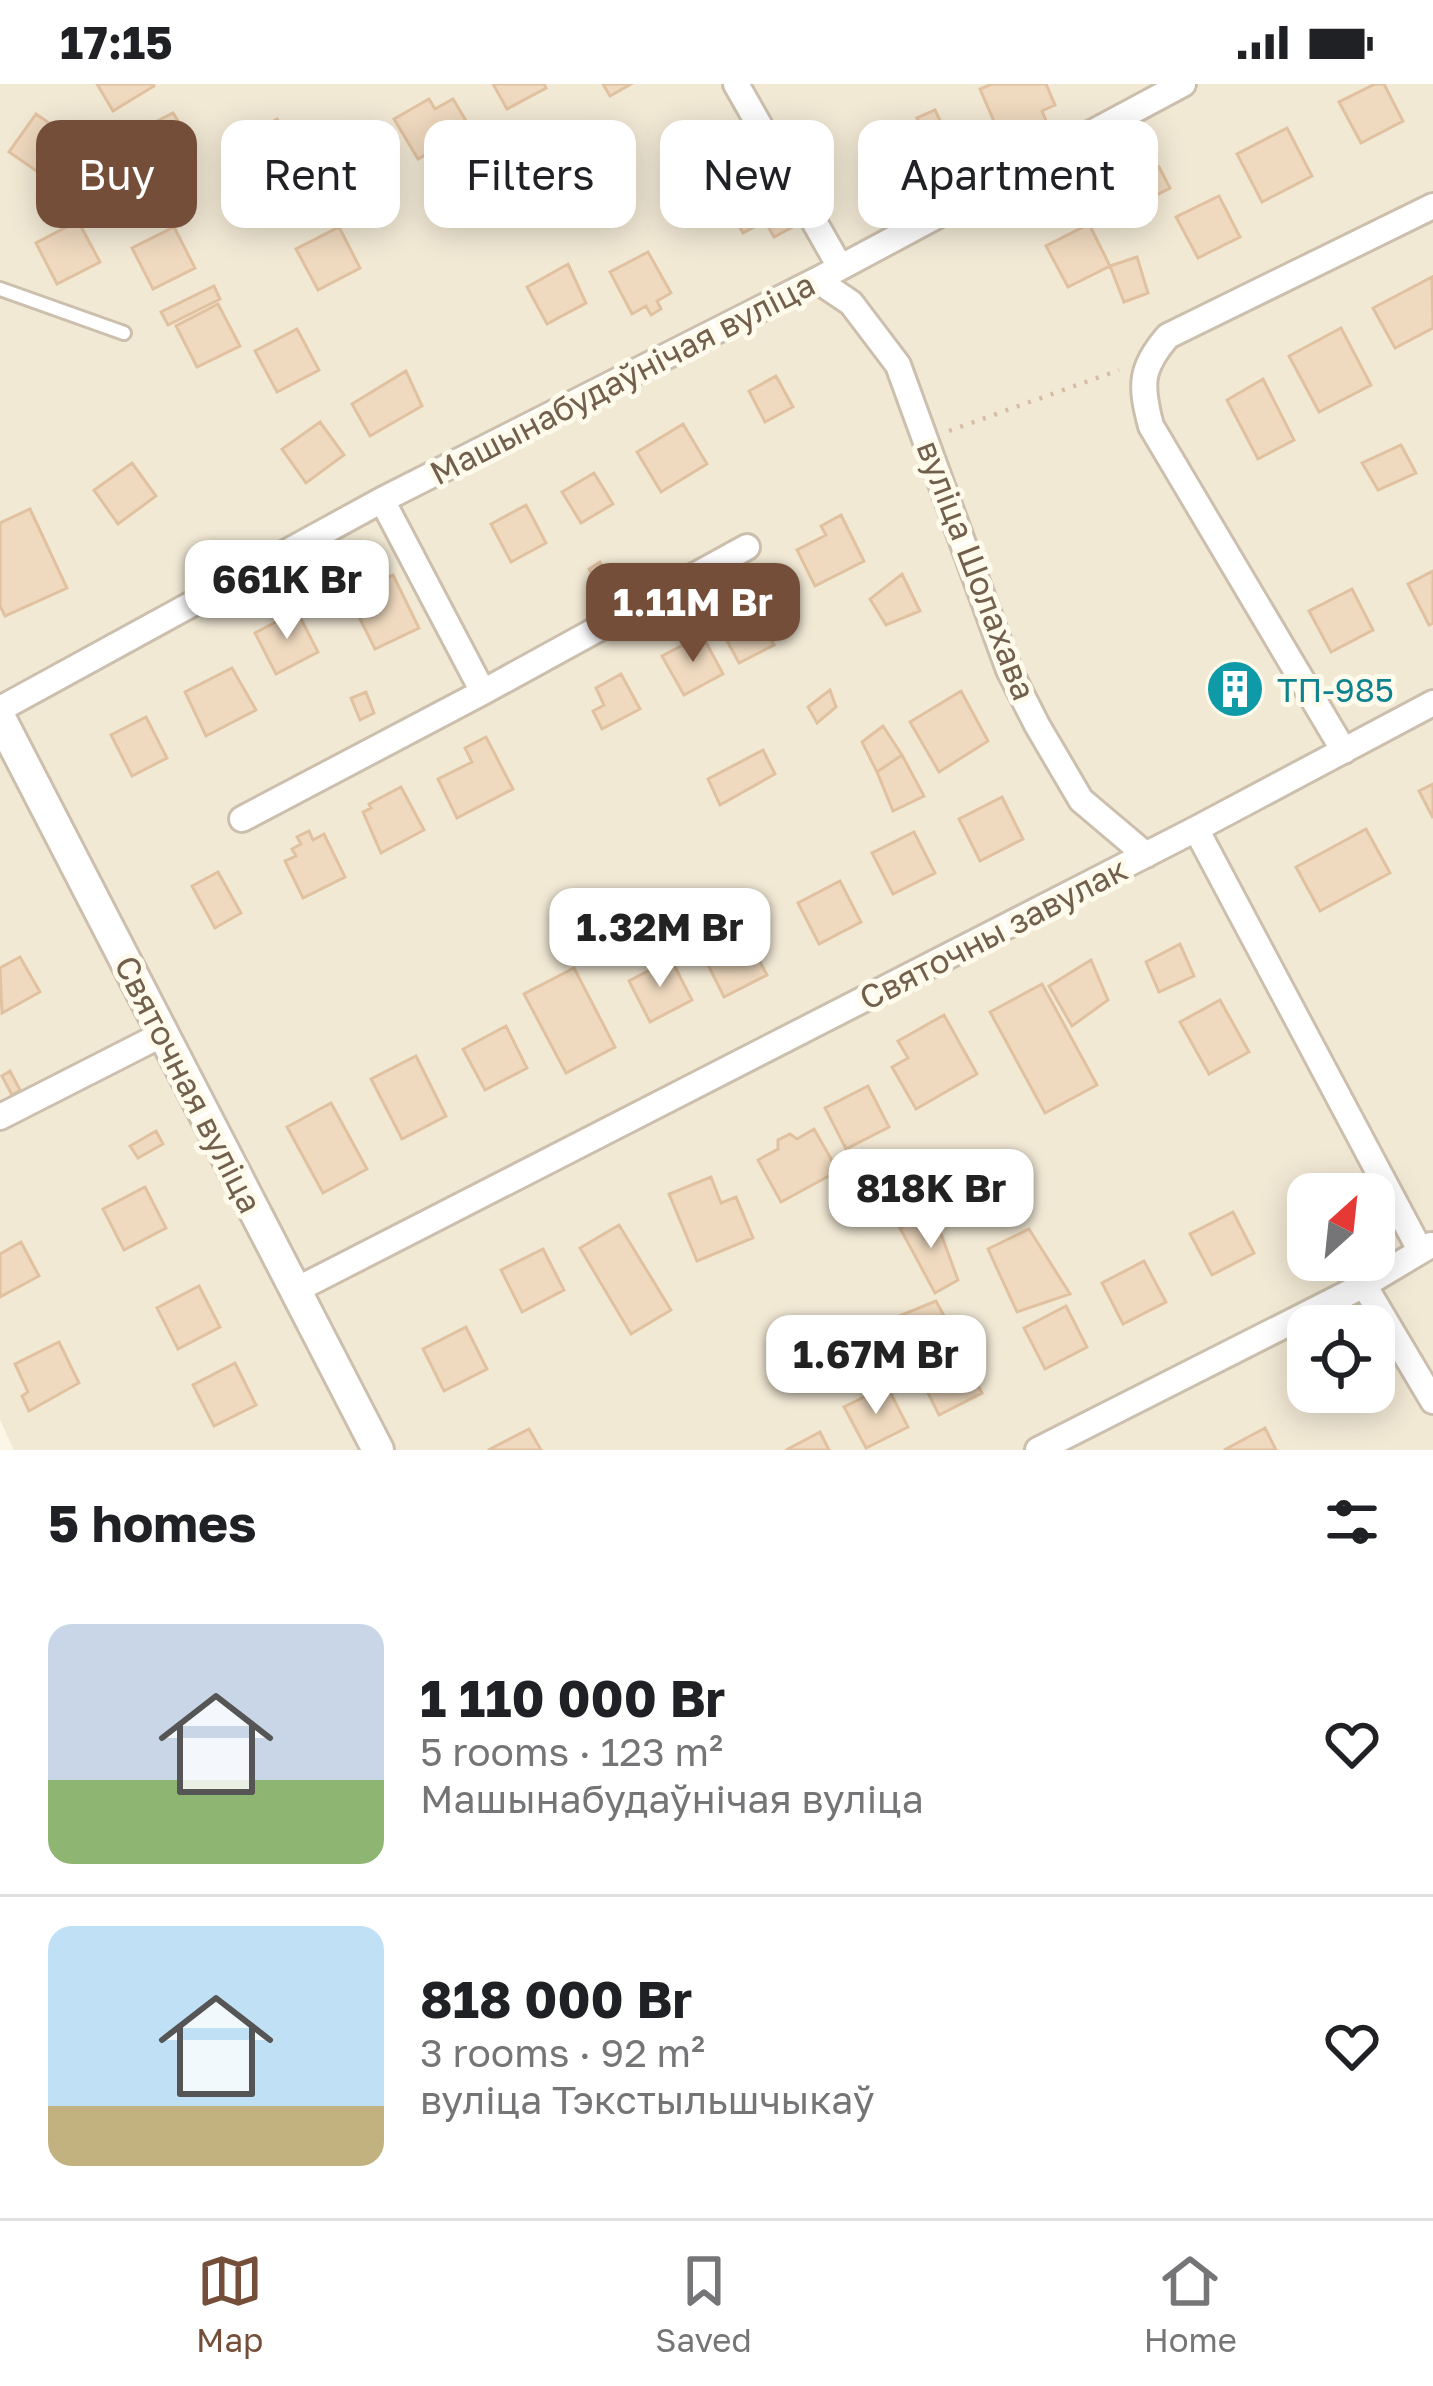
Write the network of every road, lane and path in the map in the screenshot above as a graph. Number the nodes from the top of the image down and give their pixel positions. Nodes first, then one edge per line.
1 (736, 84) edge
2 (1183, 84) edge
3 (1131, 95) edge
4 (1433, 206) edge
5 (828, 273) junction
6 (0, 289) edge
7 (124, 333) dead end
8 (1147, 361) junction
9 (927, 439) junction
10 (382, 500) junction
11 (746, 547) dead end
12 (483, 692) junction
13 (1433, 703) edge
14 (0, 714) edge
15 (1344, 751) junction
16 (242, 818) dead end
17 (1196, 829) junction
18 (1146, 855) junction
19 (163, 1034) junction
20 (0, 1117) edge
21 (1426, 1247) edge
22 (1364, 1285) junction
23 (296, 1290) junction
24 (1433, 1402) edge
25 (378, 1450) edge
26 (1038, 1450) edge

1 - 5 street, вуліца Шолахава
2 - 3 street, Машынабудаўнічая вуліца
3 - 5 street, Машынабудаўнічая вуліца
4 - 8 street
5 - 9 street, вуліца Шолахава
5 - 10 street, Машынабудаўнічая вуліца
6 - 7 lane
8 - 9 path
8 - 15 street
9 - 18 street, вуліца Шолахава
10 - 12 street
10 - 14 street, Машынабудаўнічая вуліца
11 - 12 street
12 - 16 street
13 - 15 street, Святочны завулак
14 - 19 street, Святочная вуліца
15 - 17 street, Святочны завулак
17 - 18 street, Святочны завулак
17 - 21 street
18 - 23 street, Святочны завулак
19 - 20 street
19 - 23 street, Святочная вуліца
21 - 22 street
22 - 24 street
22 - 26 street
23 - 25 street, Святочная вуліца

